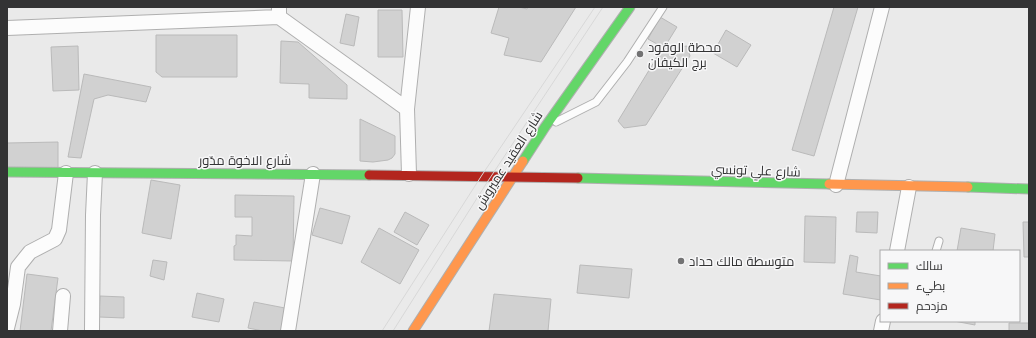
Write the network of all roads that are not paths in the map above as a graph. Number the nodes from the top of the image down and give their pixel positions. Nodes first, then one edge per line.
1 (418, 7) edge
2 (630, 7) edge
3 (663, 7) edge
4 (882, 7) edge
5 (279, 12) edge
6 (7, 28) edge
7 (407, 109) junction
8 (545, 127) junction
9 (7, 172) edge
10 (66, 173) junction
11 (95, 173) junction
12 (313, 174) junction
13 (409, 174) junction
14 (482, 175) joint
15 (514, 176) junction
16 (836, 185) junction
17 (909, 187) junction
18 (1029, 189) edge
19 (938, 241) dead end
20 (897, 250) edge
21 (936, 250) edge
22 (63, 296) dead end
23 (7, 328) edge
24 (60, 331) edge
25 (92, 331) edge
26 (288, 331) edge
27 (413, 331) edge

1 - 7 street
2 - 8 street, شارع العقيد عميروش
3 - 8 lane
4 - 16 street
5 - 6 street
5 - 7 street
7 - 13 street
8 - 15 street, شارع العقيد عميروش
9 - 10 street, شارع الاخوة مدّور
10 - 11 street, شارع الاخوة مدّور
10 - 23 street
11 - 12 street, شارع الاخوة مدّور
11 - 25 street
12 - 13 street, شارع الاخوة مدّور
12 - 26 street
13 - 14 street, شارع الاخوة مدّور
14 - 15 street, شارع علي تونسي
15 - 16 street, شارع علي تونسي
15 - 27 street, شارع العقيد عميروش
16 - 17 street, شارع علي تونسي
17 - 18 street, شارع علي تونسي
17 - 20 street
19 - 21 lane
22 - 24 street

